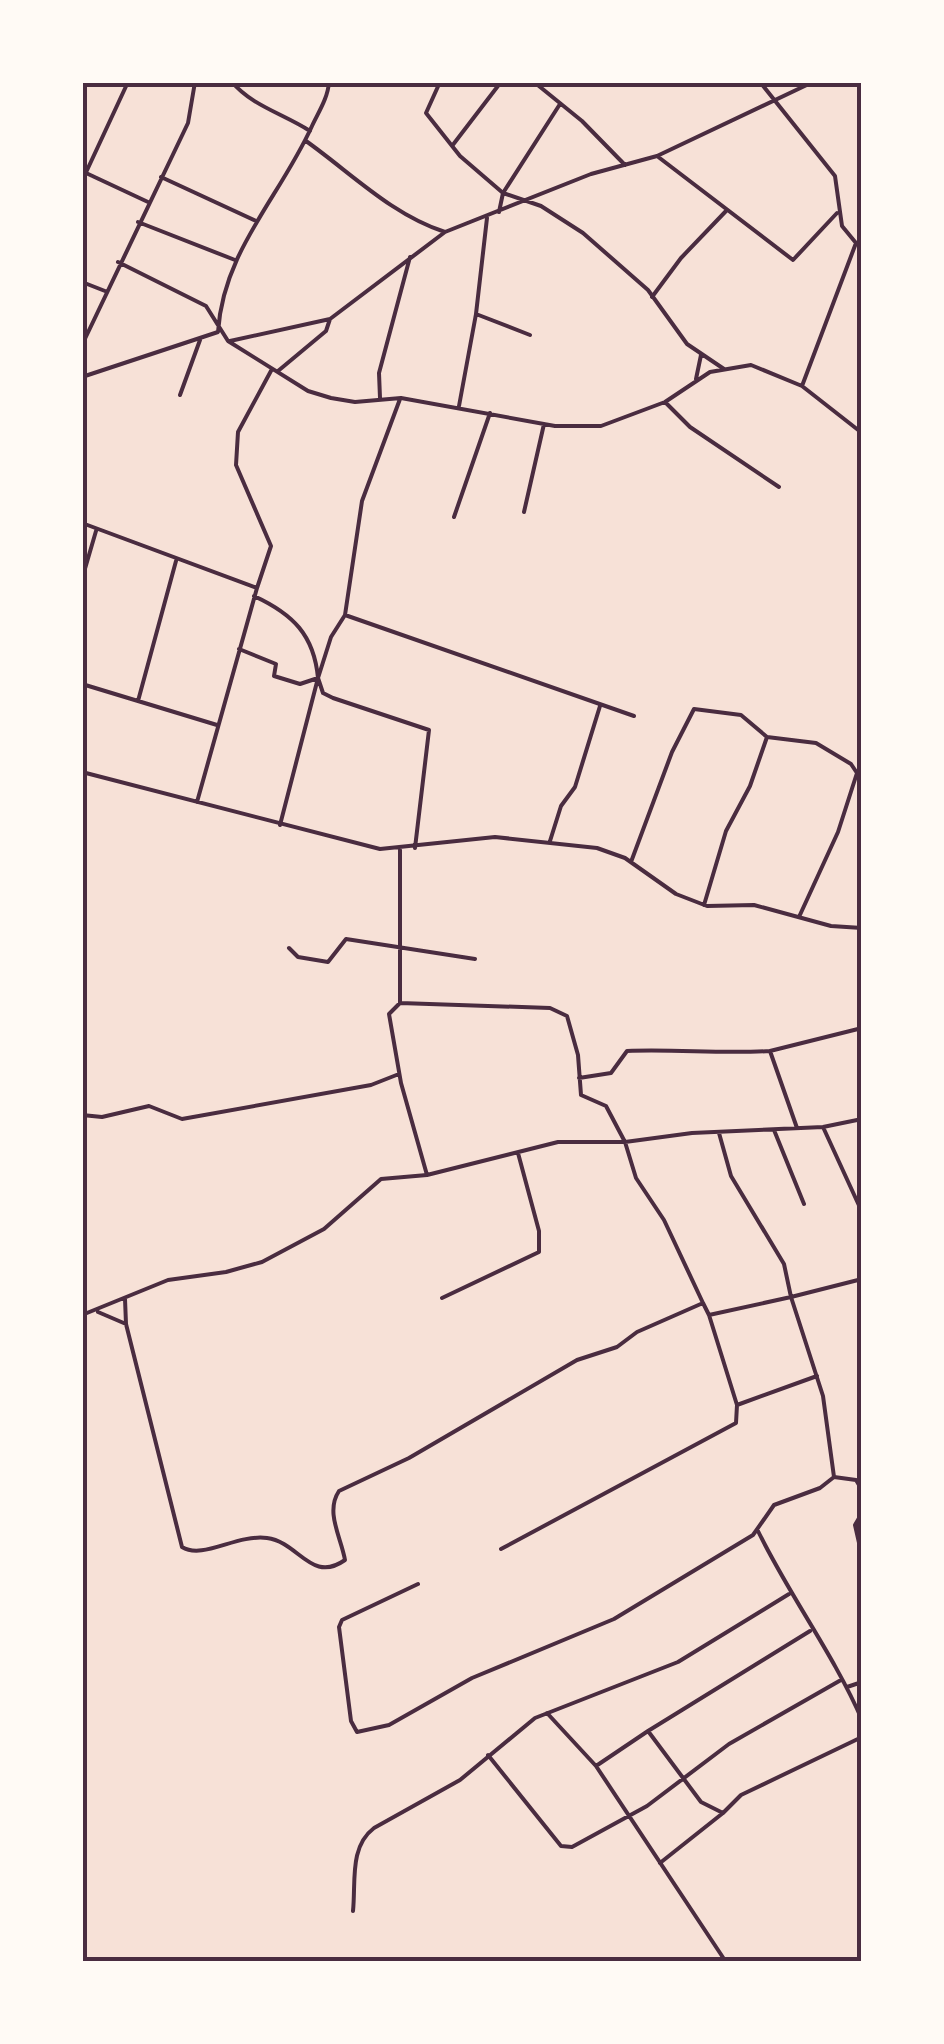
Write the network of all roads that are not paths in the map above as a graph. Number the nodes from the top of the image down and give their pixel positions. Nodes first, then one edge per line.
1 (128, 82) edge
2 (232, 82) edge
3 (328, 82) edge
4 (440, 82) edge
5 (501, 82) edge
6 (534, 82) edge
7 (760, 82) edge
8 (813, 82) edge
9 (194, 83) edge
10 (772, 98) junction
11 (560, 104) junction
12 (310, 132) junction
13 (306, 141) junction
14 (452, 146) junction
15 (657, 156) junction
16 (624, 165) junction
17 (86, 173) junction
18 (160, 177) junction
19 (82, 181) edge
20 (503, 192) junction
21 (525, 201) junction
22 (148, 202) junction
23 (726, 211) junction
24 (839, 211) junction
25 (498, 213) junction
26 (487, 218) junction
27 (256, 221) junction
28 (138, 222) junction
29 (445, 232) junction
30 (856, 243) junction
31 (862, 247) edge
32 (410, 256) junction
33 (234, 260) junction
34 (118, 262) junction
35 (82, 282) edge
36 (105, 290) junction
37 (652, 296) junction
38 (476, 314) junction
39 (330, 318) junction
40 (218, 332) junction
41 (530, 335) dead end
42 (200, 340) junction
43 (228, 342) junction
44 (82, 345) edge
45 (701, 355) junction
46 (724, 369) junction
47 (275, 371) junction
48 (82, 377) edge
49 (696, 380) junction
50 (802, 386) junction
51 (180, 394) dead end
52 (380, 398) junction
53 (400, 398) junction
54 (665, 402) junction
55 (459, 406) junction
56 (490, 413) junction
57 (544, 424) junction
58 (862, 434) edge
59 (780, 487) dead end
60 (524, 512) dead end
61 (454, 517) dead end
62 (82, 523) edge
63 (96, 528) junction
64 (177, 560) junction
65 (82, 579) edge
66 (257, 588) junction
67 (254, 596) junction
68 (345, 615) junction
69 (239, 649) junction
70 (318, 678) junction
71 (82, 684) edge
72 (138, 701) junction
73 (601, 704) junction
74 (634, 716) dead end
75 (218, 725) junction
76 (767, 737) junction
77 (82, 772) edge
78 (860, 775) edge
79 (197, 802) junction
80 (280, 825) junction
81 (550, 840) junction
82 (415, 848) junction
83 (400, 850) junction
84 (631, 862) junction
85 (704, 904) junction
86 (799, 917) junction
87 (862, 928) edge
88 (402, 947) junction
89 (289, 948) dead end
90 (475, 958) dead end
91 (400, 1003) junction
92 (862, 1028) edge
93 (770, 1051) junction
94 (399, 1074) junction
95 (580, 1078) junction
96 (82, 1115) edge
97 (862, 1119) edge
98 (823, 1127) junction
99 (796, 1128) junction
100 (774, 1130) junction
101 (718, 1133) junction
102 (626, 1142) junction
103 (517, 1151) junction
104 (427, 1174) junction
105 (804, 1204) dead end
106 (862, 1212) edge
107 (862, 1279) edge
108 (791, 1297) junction
109 (442, 1298) dead end
110 (126, 1299) junction
111 (703, 1303) junction
112 (96, 1312) junction
113 (82, 1315) edge
114 (709, 1316) junction
115 (126, 1324) junction
116 (818, 1375) junction
117 (737, 1405) junction
118 (834, 1477) junction
119 (862, 1490) edge
120 (862, 1513) edge
121 (758, 1530) junction
122 (501, 1549) dead end
123 (862, 1556) edge
124 (418, 1584) dead end
125 (789, 1594) junction
126 (810, 1630) junction
127 (841, 1680) junction
128 (862, 1682) edge
129 (848, 1687) junction
130 (548, 1713) junction
131 (862, 1720) edge
132 (648, 1731) junction
133 (862, 1737) edge
134 (488, 1754) junction
135 (596, 1766) junction
136 (684, 1774) junction
137 (723, 1813) junction
138 (628, 1814) junction
139 (660, 1863) junction
140 (353, 1911) dead end
141 (726, 1962) edge

1 - 17 street
2 - 12 street
3 - 12 street
4 - 14 street
5 - 14 street
6 - 11 street
7 - 10 street
8 - 10 street
9 - 18 street
10 - 15 street
10 - 24 street
11 - 16 street
11 - 20 street
12 - 13 street
13 - 27 street
13 - 29 street
14 - 20 street
15 - 16 street
15 - 23 street
16 - 21 street
17 - 19 street
17 - 22 street
18 - 22 street
18 - 27 street
20 - 21 street
20 - 25 street
21 - 25 street
21 - 37 street
22 - 28 street
23 - 24 street
23 - 37 street
24 - 30 street
25 - 26 street
26 - 29 street
26 - 38 street
27 - 33 street
28 - 33 street
28 - 34 street
29 - 32 street
30 - 31 street
30 - 50 street
32 - 39 street
32 - 52 street
33 - 40 street
34 - 36 street
34 - 40 street
35 - 36 street
36 - 44 street
37 - 45 street
38 - 41 street
38 - 55 street
39 - 43 street
39 - 47 street
40 - 42 street
40 - 43 street
42 - 48 street
42 - 51 street
43 - 47 street
45 - 46 street
45 - 49 street
46 - 49 street
46 - 50 street
47 - 52 street
47 - 66 street
49 - 54 street
50 - 58 street
52 - 53 street
53 - 55 street
53 - 68 street
54 - 57 street
54 - 59 street
55 - 56 street
56 - 57 street
56 - 61 street
57 - 60 street
62 - 63 street
63 - 64 street
63 - 65 street
64 - 66 street
64 - 72 street
66 - 67 street
67 - 69 street
67 - 70 street
68 - 70 street
68 - 73 street
69 - 70 street
69 - 75 street
70 - 80 street
70 - 82 street
71 - 72 street
72 - 75 street
73 - 74 street
73 - 81 street
75 - 79 street
76 - 78 street
76 - 84 street
76 - 85 street
77 - 79 street
78 - 86 street
79 - 80 street
80 - 83 street
81 - 82 street
81 - 84 street
82 - 83 street
83 - 88 street
84 - 85 street
85 - 86 street
86 - 87 street
88 - 89 street
88 - 90 street
88 - 91 street
91 - 94 street
91 - 95 street
92 - 93 street
93 - 95 street
93 - 99 street
94 - 96 street
94 - 104 street
95 - 102 street
97 - 98 street
98 - 99 street
98 - 106 street
99 - 100 street
100 - 101 street
100 - 105 street
101 - 102 street
101 - 108 street
102 - 103 street
102 - 111 street
103 - 104 street
103 - 109 street
104 - 110 street
107 - 108 street
108 - 114 street
108 - 116 street
110 - 112 street
110 - 115 street
111 - 114 street
111 - 115 street
112 - 113 street
112 - 115 street
114 - 117 street
116 - 117 street
116 - 118 street
117 - 122 street
118 - 119 street
118 - 121 street
120 - 123 street
121 - 124 street
121 - 125 street
125 - 126 street
125 - 130 street
126 - 127 street
126 - 132 street
127 - 129 street
127 - 136 street
128 - 129 street
129 - 131 street
130 - 134 street
130 - 135 street
132 - 135 street
132 - 136 street
133 - 137 street
134 - 138 street
134 - 140 street
135 - 138 street
136 - 137 street
136 - 138 street
137 - 139 street
138 - 139 street
139 - 141 street

